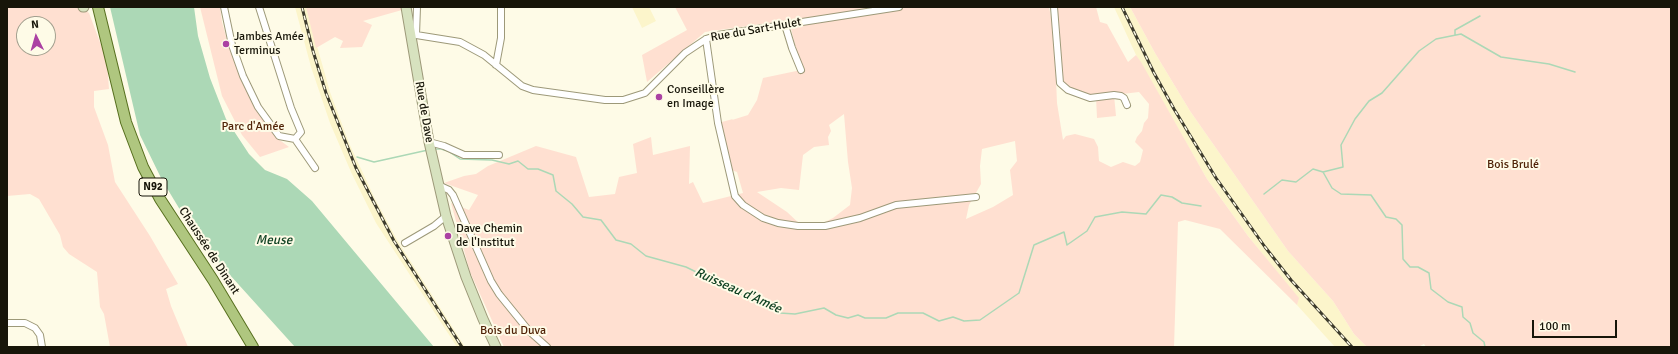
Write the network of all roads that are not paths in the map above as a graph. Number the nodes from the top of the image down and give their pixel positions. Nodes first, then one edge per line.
1 (98, 7) edge
2 (224, 7) edge
3 (260, 7) edge
4 (406, 7) edge
5 (417, 7) edge
6 (501, 7) edge
7 (899, 7) edge
8 (1054, 7) edge
9 (785, 25) junction
10 (413, 35) junction
11 (706, 39) junction
12 (496, 65) junction
13 (801, 70) dead end
14 (1128, 105) dead end
15 (295, 139) junction
16 (429, 142) junction
17 (499, 155) dead end
18 (315, 168) dead end
19 (438, 185) junction
20 (976, 197) dead end
21 (446, 216) junction
22 (405, 243) dead end
23 (7, 323) edge
24 (42, 347) edge
25 (253, 347) edge
26 (496, 347) edge
27 (547, 347) edge

1 - 25 main road, Chaussée de Dinant / N92
2 - 15 street
3 - 15 street
4 - 10 main road, Rue de Dave
5 - 10 street
6 - 12 street
7 - 9 street, Rue du Sart-Hulet
8 - 14 street
9 - 11 street, Rue du Sart-Hulet
9 - 13 street
10 - 12 street, Rue du Sart-Hulet
10 - 16 main road, Rue de Dave
11 - 12 street, Rue du Sart-Hulet
11 - 20 street
15 - 18 street
16 - 17 street
16 - 19 main road, Rue de Dave
19 - 21 main road, Rue de Dave
19 - 27 street
21 - 22 street
21 - 26 main road, Rue de Dave
23 - 24 street

